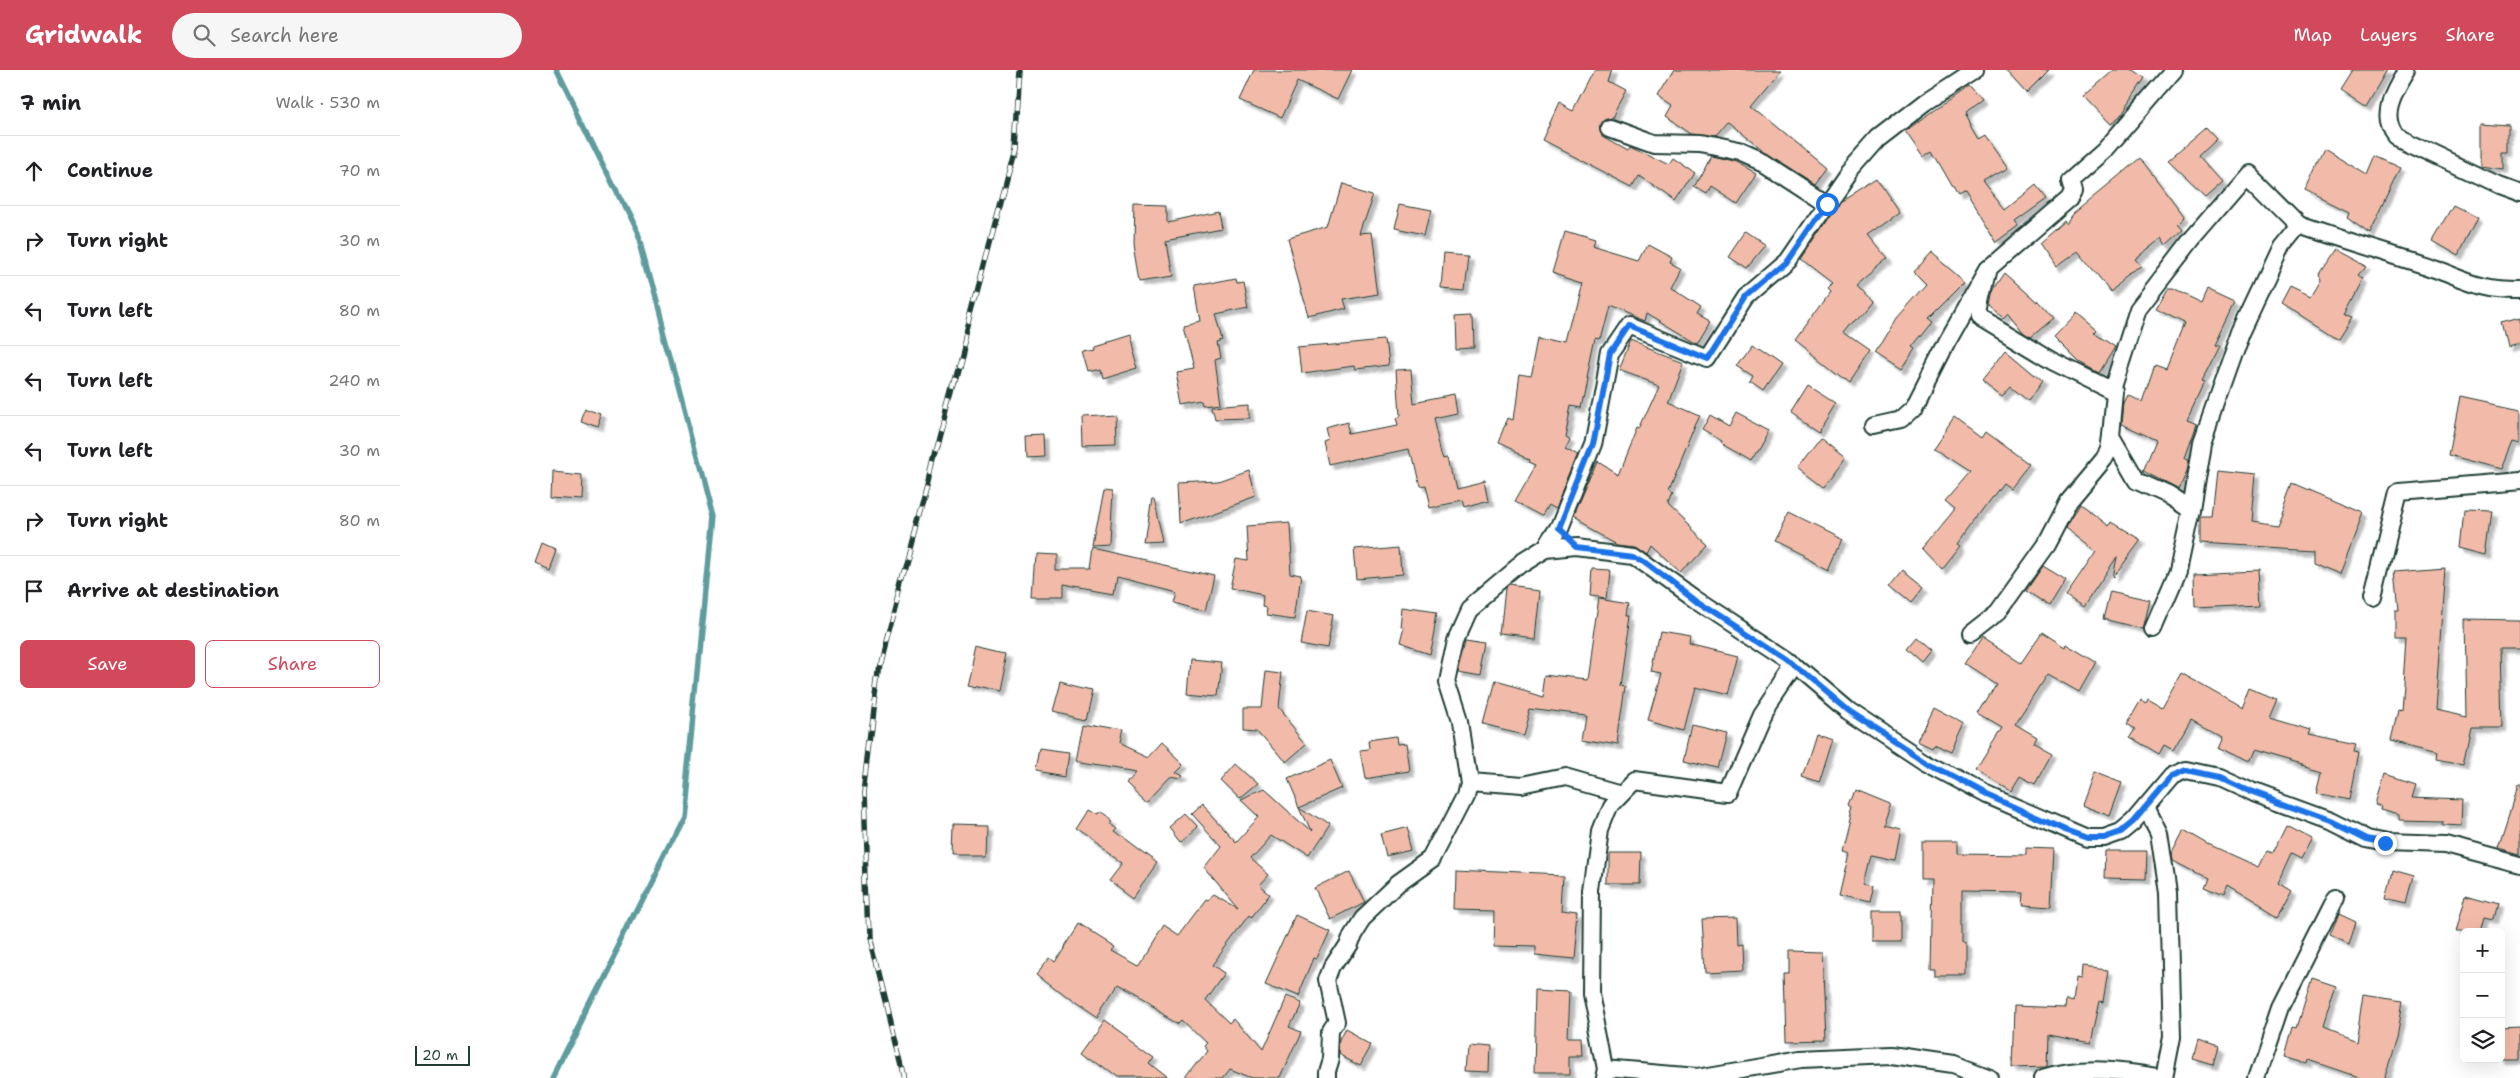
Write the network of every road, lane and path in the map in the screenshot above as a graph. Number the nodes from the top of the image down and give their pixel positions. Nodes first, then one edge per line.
1 (1975, 70) edge
2 (2174, 70) edge
3 (2407, 70) edge
4 (1610, 127) dead end
5 (2520, 193) edge
6 (1827, 204) junction
7 (2299, 225) junction
8 (1989, 268) junction
9 (2520, 290) edge
10 (2112, 390) junction
11 (1874, 426) dead end
12 (2112, 436) junction
13 (2520, 481) edge
14 (2191, 510) junction
15 (1559, 530) junction
16 (1577, 547) junction
17 (1546, 550) junction
18 (2373, 597) dead end
19 (2152, 629) dead end
20 (1970, 634) dead end
21 (1795, 666) junction
22 (1469, 782) junction
23 (1621, 793) junction
24 (2146, 806) junction
25 (2520, 864) edge
26 (2336, 898) dead end
27 (1605, 1073) edge
28 (1326, 1078) edge
29 (1989, 1078) edge
30 (2043, 1078) edge
31 (2163, 1078) edge
32 (2257, 1078) edge

1 - 6 street
2 - 8 street
3 - 5 street
4 - 6 street
6 - 15 street
7 - 9 street
7 - 10 street
7 - 14 street
8 - 10 street
8 - 11 street
10 - 12 street
12 - 14 street
12 - 20 street
13 - 18 street
14 - 19 street
15 - 16 street
15 - 17 street
16 - 17 street
16 - 21 street
17 - 22 street
21 - 23 street
21 - 24 street
22 - 23 street
22 - 28 street
23 - 27 street
24 - 25 street
24 - 31 street
26 - 32 street
27 - 29 street
30 - 31 street

